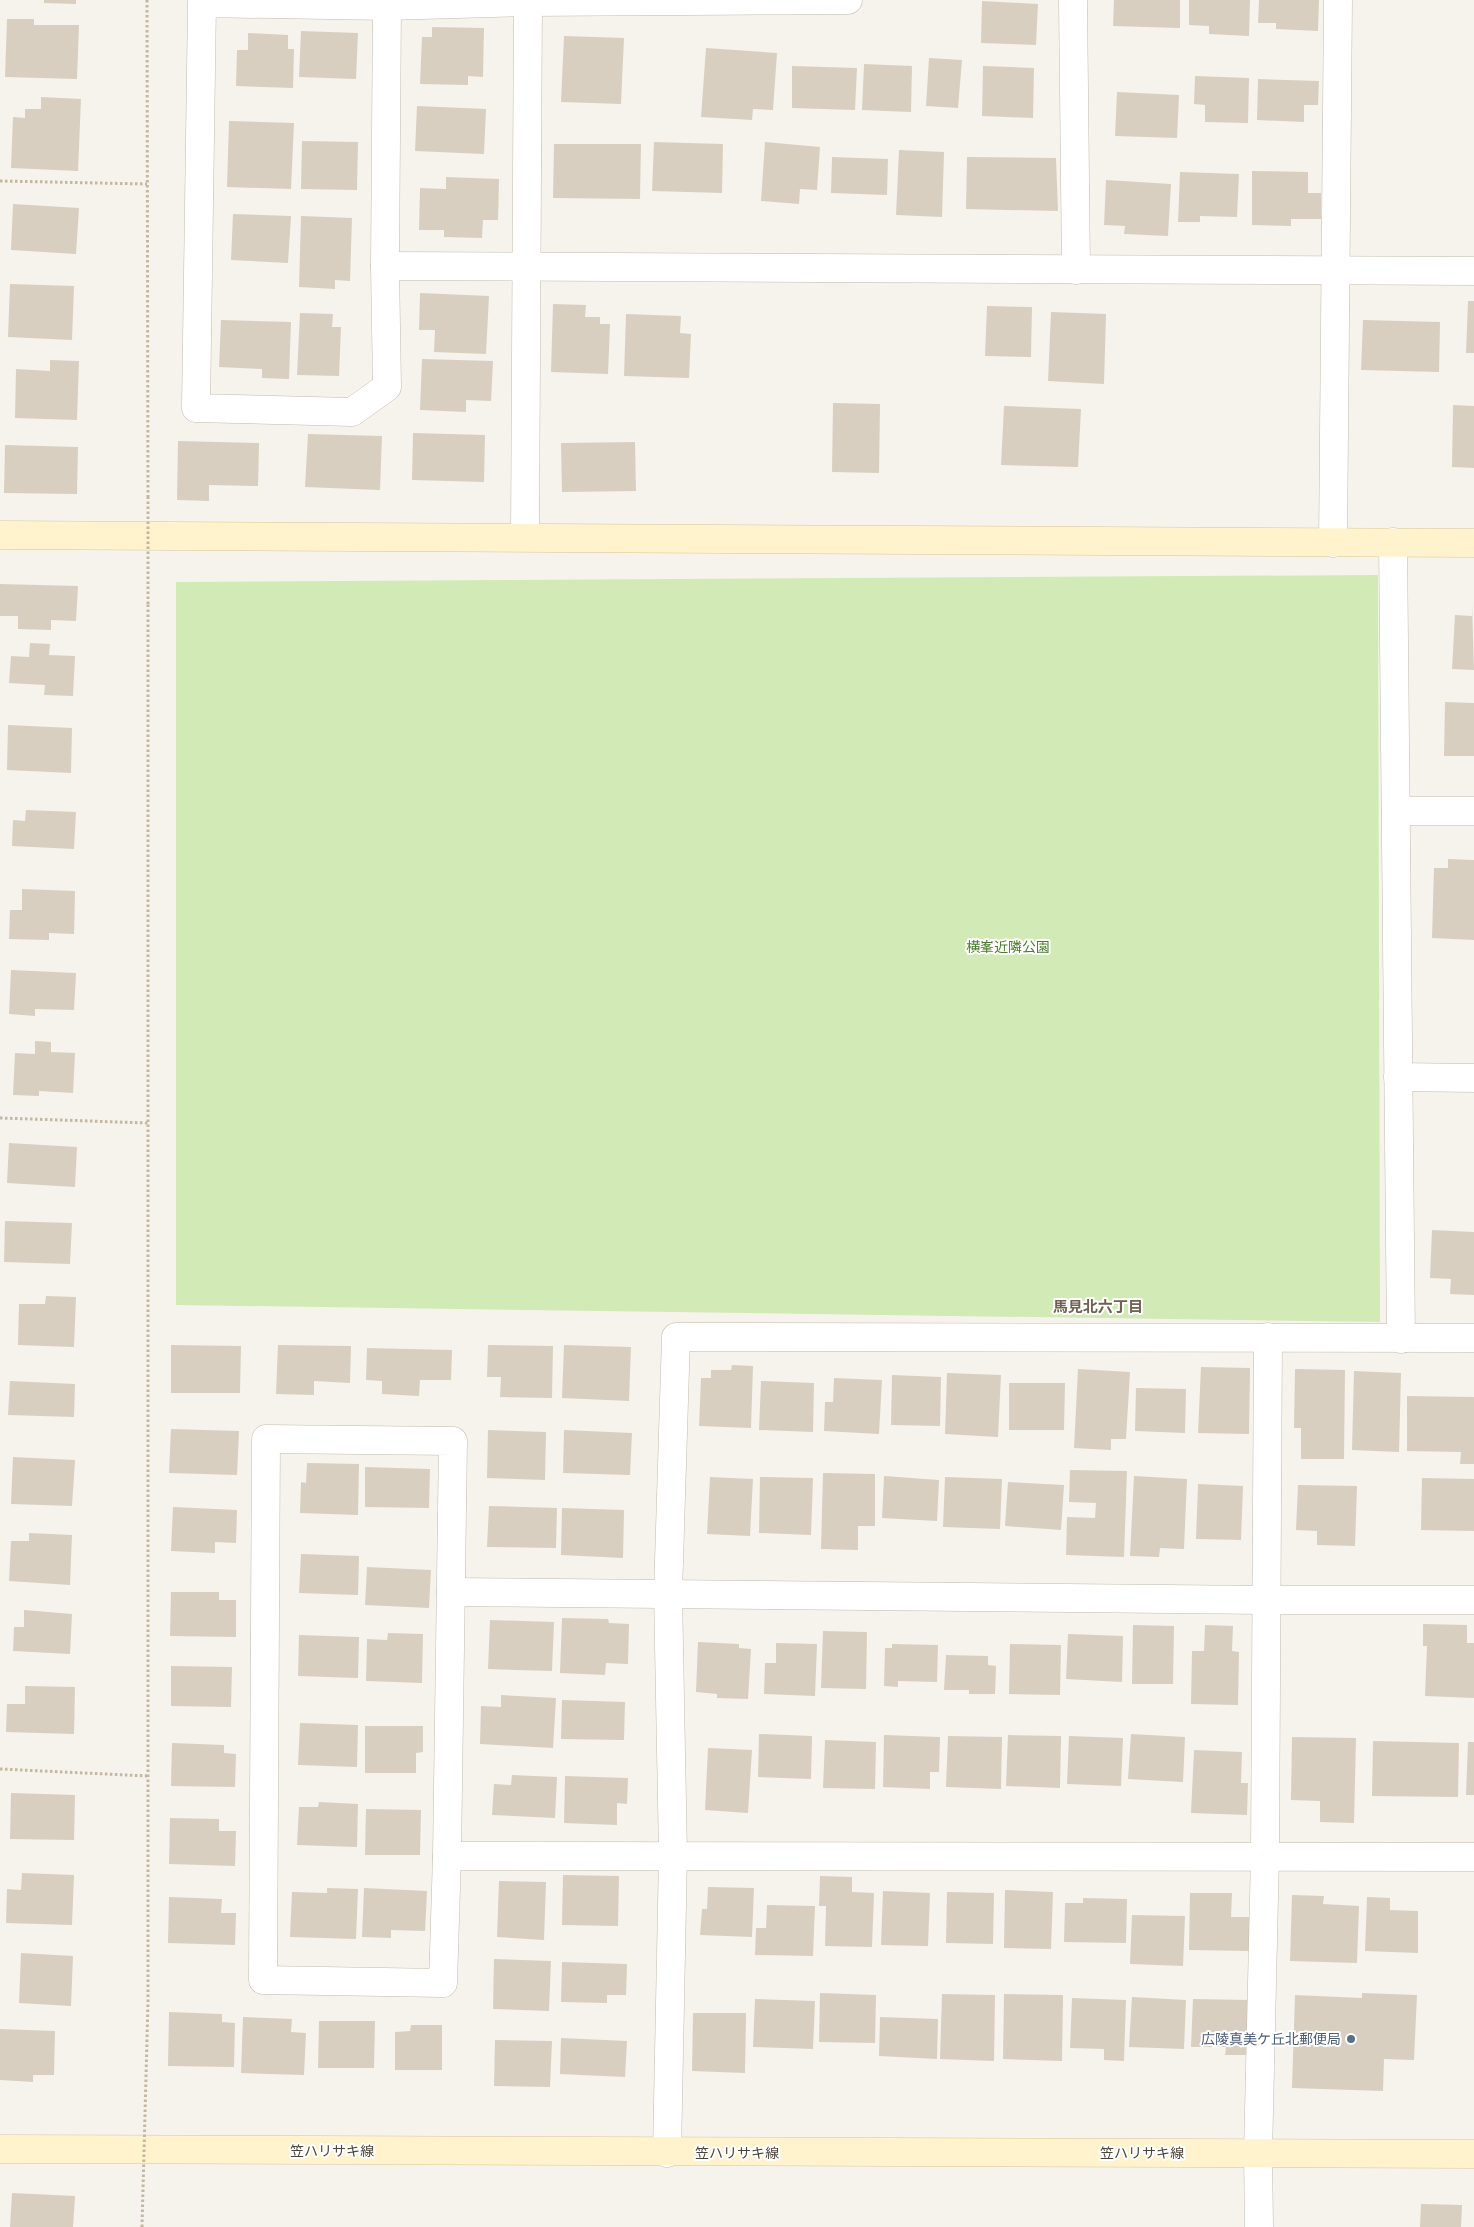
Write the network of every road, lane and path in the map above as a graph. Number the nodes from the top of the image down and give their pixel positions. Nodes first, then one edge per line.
1 (147, 0) edge
2 (848, 0) edge
3 (1073, 0) edge
4 (1338, 0) edge
5 (528, 1) edge
6 (388, 6) junction
7 (0, 181) edge
8 (147, 184) junction
9 (385, 266) junction
10 (526, 267) junction
11 (1338, 269) junction
12 (1076, 270) junction
13 (1474, 271) edge
14 (0, 535) edge
15 (525, 538) junction
16 (1333, 542) junction
17 (1393, 542) junction
18 (1474, 543) edge
19 (1396, 811) junction
20 (1474, 811) edge
21 (1398, 1077) junction
22 (1474, 1078) edge
23 (0, 1118) edge
24 (148, 1123) junction
25 (1268, 1337) junction
26 (1474, 1338) edge
27 (1401, 1339) junction
28 (451, 1592) junction
29 (668, 1593) junction
30 (1267, 1600) junction
31 (1474, 1600) edge
32 (0, 1769) edge
33 (148, 1776) junction
34 (673, 1855) junction
35 (1264, 1855) junction
36 (447, 1856) junction
37 (1474, 1857) edge
38 (0, 2149) edge
39 (667, 2152) junction
40 (1258, 2154) junction
41 (1474, 2154) edge
42 (142, 2227) edge
43 (1259, 2227) edge

1 - 8 path
2 - 5 street
3 - 12 street
4 - 11 street
5 - 6 street
5 - 10 street
6 - 9 street
6 - 9 street
7 - 8 path
8 - 24 path, bridge
9 - 10 street
10 - 12 street
10 - 15 street
11 - 12 street
11 - 13 street
11 - 16 street
14 - 15 street
15 - 16 street
16 - 17 street
17 - 18 street
17 - 19 street
19 - 20 street
19 - 21 street
21 - 22 street
21 - 27 street
23 - 24 path
24 - 33 path
25 - 27 street
25 - 29 street
25 - 30 street
26 - 27 street
28 - 29 street
28 - 36 street
28 - 36 street
29 - 30 street
29 - 34 street
30 - 31 street
30 - 35 street
32 - 33 path
33 - 42 path, bridge
34 - 35 street
34 - 36 street
34 - 39 street
35 - 37 street
35 - 40 street
38 - 39 street, 笠ハリサキ線
39 - 40 street, 笠ハリサキ線
40 - 41 street, 笠ハリサキ線
40 - 43 street

